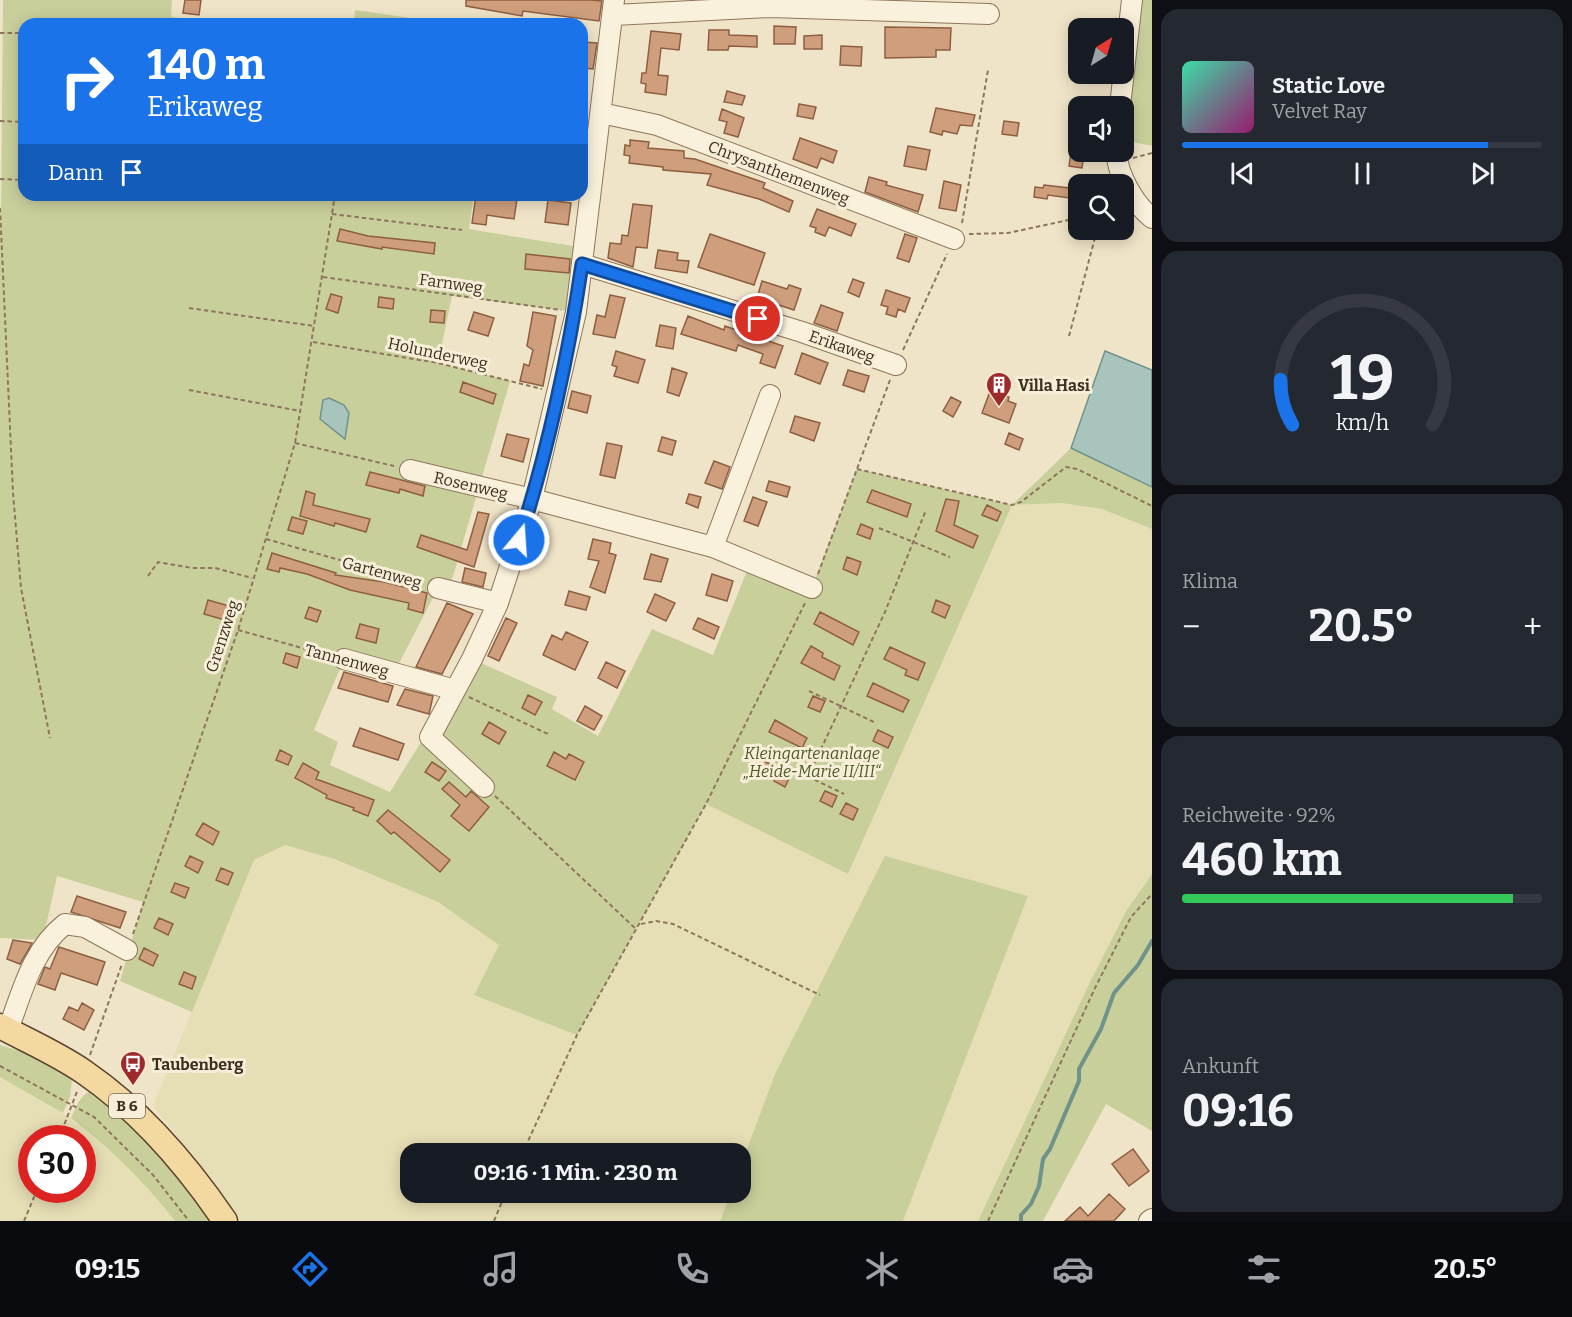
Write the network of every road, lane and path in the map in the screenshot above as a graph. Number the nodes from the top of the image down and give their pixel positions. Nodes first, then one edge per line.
1 (1132, 0) edge
2 (614, 7) edge
3 (989, 14) dead end
4 (0, 33) edge
5 (18, 33) edge
6 (1121, 96) edge
7 (601, 113) junction
8 (0, 121) edge
9 (18, 122) edge
10 (1118, 162) edge
11 (0, 179) edge
12 (18, 180) edge
13 (334, 201) edge
14 (0, 208) edge
15 (332, 214) junction
16 (1152, 218) edge
17 (1068, 220) edge
18 (462, 230) dead end
19 (957, 237) joint
20 (1093, 240) edge
21 (582, 264) junction
22 (324, 277) junction
23 (189, 308) dead end
24 (576, 312) junction
25 (315, 326) junction
26 (1069, 336) dead end
27 (313, 342) junction
28 (896, 365) joint
29 (189, 390) dead end
30 (557, 392) junction
31 (770, 395) dead end
32 (300, 411) junction
33 (295, 443) junction
34 (857, 469) junction
35 (410, 470) joint
36 (532, 499) junction
37 (1152, 506) edge
38 (926, 510) dead end
39 (879, 528) dead end
40 (266, 539) junction
41 (912, 543) junction
42 (713, 547) junction
43 (950, 556) dead end
44 (148, 576) dead end
45 (252, 578) junction
46 (438, 588) joint
47 (812, 588) junction
48 (498, 603) junction
49 (238, 630) junction
50 (344, 659) joint
51 (455, 690) junction
52 (809, 691) dead end
53 (841, 706) junction
54 (876, 723) dead end
55 (550, 735) dead end
56 (50, 738) dead end
57 (774, 760) dead end
58 (808, 777) junction
59 (484, 787) joint
60 (844, 794) dead end
61 (1152, 894) edge
62 (640, 925) junction
63 (637, 930) junction
64 (127, 950) junction
65 (819, 995) dead end
66 (4, 1028) edge
67 (0, 1066) edge
68 (84, 1072) junction
69 (73, 1104) junction
70 (64, 1125) edge
71 (527, 1143) edge
72 (32, 1203) edge
73 (501, 1203) edge
74 (24, 1221) edge
75 (189, 1221) edge
76 (225, 1221) edge
77 (494, 1221) edge
78 (988, 1221) edge

1 - 6 street
2 - 3 street
2 - 7 street
4 - 5 path
7 - 19 street, Chrysanthemenweg
7 - 21 street
8 - 9 path
10 - 16 street
11 - 12 path
13 - 15 path, Grenzweg
14 - 56 path
15 - 18 path
15 - 22 path, Grenzweg
17 - 19 path
20 - 26 path
21 - 24 street
21 - 28 street, Erikaweg
22 - 24 path, Farnweg
22 - 25 path, Grenzweg
23 - 25 path
24 - 30 street
25 - 27 path, Grenzweg
27 - 30 path, Holunderweg
27 - 32 path, Grenzweg
28 - 34 path
29 - 32 path
30 - 36 street
31 - 42 street
32 - 33 path, Grenzweg
33 - 35 path
33 - 40 path, Grenzweg
34 - 37 path
34 - 47 path
35 - 36 street, Rosenweg
36 - 42 street, Rosenweg
36 - 48 street
38 - 41 path
39 - 41 path
40 - 45 path, Grenzweg
40 - 46 path, Gartenweg
41 - 43 path
41 - 53 path
42 - 47 street, Rosenweg
44 - 45 path
45 - 49 path, Grenzweg
46 - 48 street, Gartenweg
47 - 62 path
48 - 51 street
49 - 50 path, Tannenweg
49 - 64 path, Grenzweg
50 - 51 street, Tannenweg
51 - 55 path
51 - 59 street
52 - 53 path
53 - 54 path
53 - 58 path
57 - 58 path
58 - 60 path
59 - 63 path
61 - 78 path
62 - 63 path
62 - 65 path
63 - 71 path
64 - 66 street
64 - 68 path, Grenzweg
66 - 68 main road, B 6
67 - 69 path
68 - 69 path, Grenzweg
68 - 76 main road, B 6
69 - 70 path, Grenzweg
69 - 75 path
72 - 74 path
73 - 77 path

